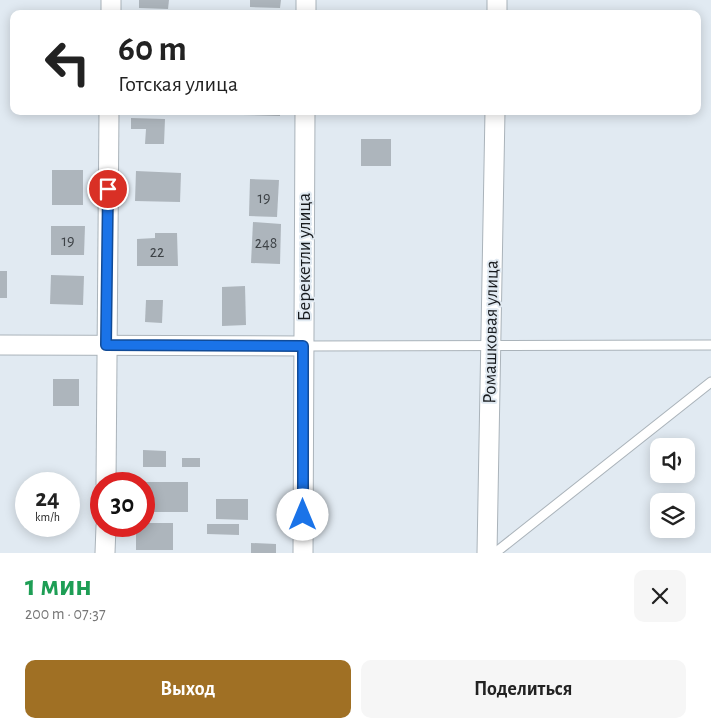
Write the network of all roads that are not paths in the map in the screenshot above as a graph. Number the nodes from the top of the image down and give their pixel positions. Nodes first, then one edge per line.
1 (109, 115) edge
2 (305, 115) edge
3 (495, 115) edge
4 (0, 345) edge
5 (106, 345) junction
6 (491, 345) junction
7 (711, 345) edge
8 (303, 346) junction
9 (711, 382) edge
10 (106, 472) edge
11 (106, 537) edge
12 (106, 553) edge
13 (303, 553) edge
14 (487, 553) edge
15 (496, 553) edge

1 - 5 street
2 - 8 street, Берекетли улица
3 - 6 street, Ромашковая улица
4 - 5 street
5 - 8 street
5 - 10 street
6 - 7 lane
6 - 8 lane
6 - 14 street, Ромашковая улица
8 - 13 street, Берекетли улица
9 - 15 lane
11 - 12 street

